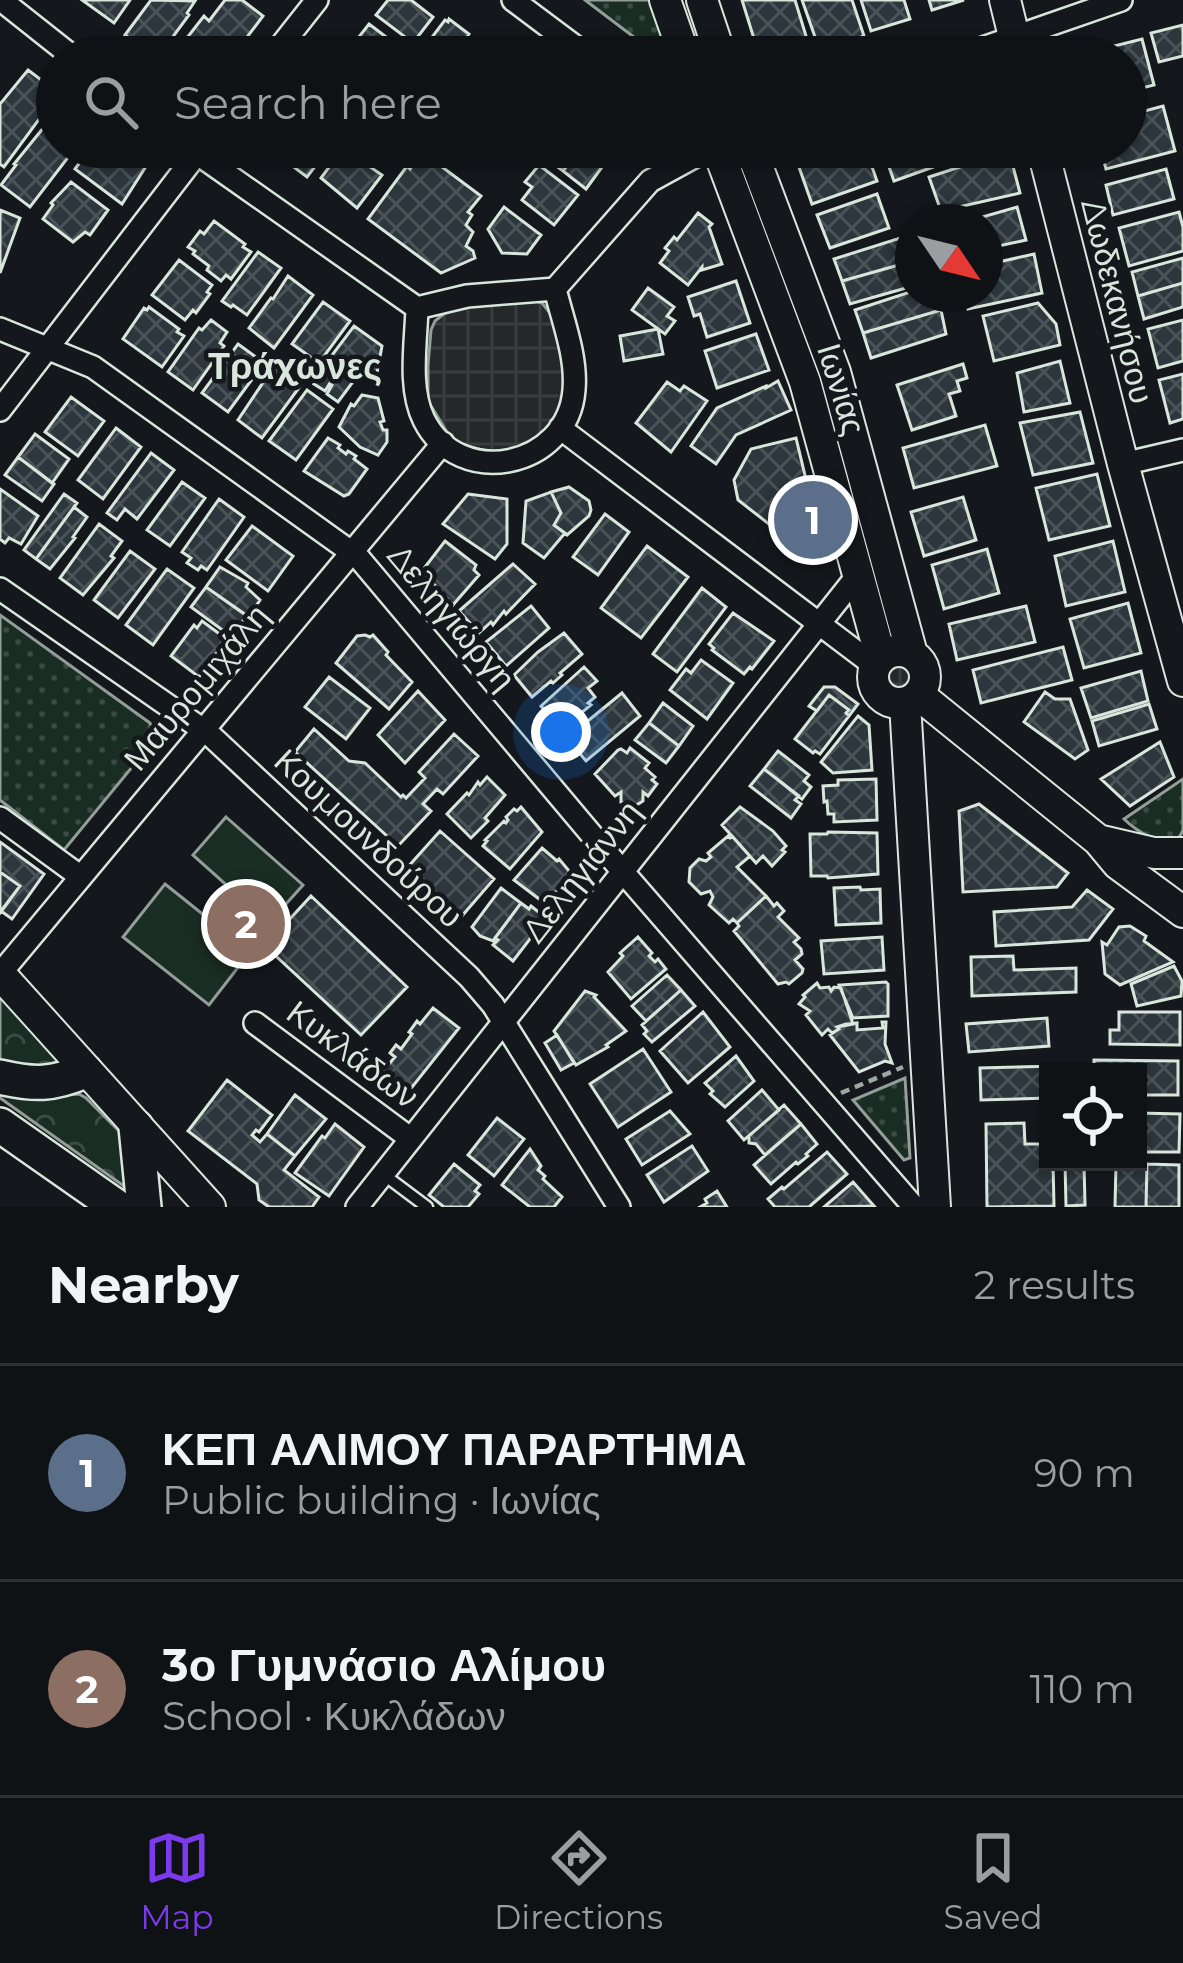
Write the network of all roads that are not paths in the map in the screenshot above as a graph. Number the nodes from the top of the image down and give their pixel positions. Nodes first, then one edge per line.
1 (1, 0) edge
2 (317, 0) edge
3 (513, 0) edge
4 (665, 0) edge
5 (702, 0) edge
6 (1005, 0) edge
7 (1121, 0) edge
8 (46, 36) edge
9 (289, 36) edge
10 (561, 36) edge
11 (673, 36) edge
12 (714, 36) edge
13 (1014, 36) edge
14 (1041, 36) edge
15 (181, 168) edge
16 (222, 168) edge
17 (674, 168) edge
18 (722, 168) edge
19 (758, 168) edge
20 (1047, 168) edge
21 (555, 289) junction
22 (417, 308) junction
23 (0, 329) edge
24 (48, 347) junction
25 (0, 410) edge
26 (560, 428) junction
27 (442, 443) junction
28 (1183, 450) edge
29 (1123, 464) junction
30 (352, 552) junction
31 (857, 576) junction
32 (0, 589) edge
33 (820, 624) junction
34 (889, 659) junction
35 (1183, 681) edge
36 (912, 699) junction
37 (203, 730) junction
38 (0, 818) edge
39 (1098, 840) junction
40 (1183, 853) edge
41 (623, 872) junction
42 (81, 877) junction
43 (1183, 912) edge
44 (0, 974) edge
45 (255, 1023) dead end
46 (503, 1023) junction
47 (85, 1071) junction
48 (0, 1076) edge
49 (0, 1124) edge
50 (136, 1127) junction
51 (411, 1138) junction
52 (383, 1174) junction
53 (117, 1207) edge
54 (144, 1207) edge
55 (210, 1207) edge
56 (357, 1207) edge
57 (427, 1207) edge
58 (619, 1207) edge
59 (914, 1207) edge
60 (935, 1207) edge

1 - 8 street
2 - 9 street
3 - 10 street
4 - 11 street
5 - 12 street
6 - 13 street
7 - 14 street
15 - 24 street
16 - 22 street
17 - 21 street
18 - 31 street, Ιωνίας
19 - 34 street, Ιωνίας
20 - 29 street, Δωδεκανήσου
21 - 22 street
21 - 26 street
22 - 27 street
23 - 24 street, Δεληγιώργη
24 - 25 street
24 - 30 street, Δεληγιώργη
26 - 27 street
26 - 33 street
27 - 30 street, Μαυρομιχάλη
28 - 29 street
29 - 35 street, Δωδεκανήσου
30 - 37 street, Μαυρομιχάλη
30 - 41 street, Δεληγιώργη
31 - 33 street, Δεληγιάννη
31 - 34 street, Ιωνίας
32 - 37 street, Κουμουνδούρου
33 - 34 street
33 - 41 street, Δεληγιάννη
34 - 36 street
34 - 36 street
36 - 39 street
36 - 60 street
37 - 42 street, Μαυρομιχάλη
37 - 46 street, Κουμουνδούρου
38 - 42 street
39 - 40 street
39 - 43 street
41 - 46 street, Δεληγιάννη
41 - 59 street, Δεληγιώργη
42 - 44 street, Μαυρομιχάλη
44 - 47 street
45 - 51 street, Κυκλάδων
46 - 51 street, Δεληγιάννη
46 - 58 street, Κουμουνδούρου
47 - 48 main road
47 - 50 street
49 - 53 main road
50 - 54 main road
50 - 55 street
51 - 52 street, Δεληγιάννη
52 - 56 street, Δεληγιάννη
52 - 57 lane

